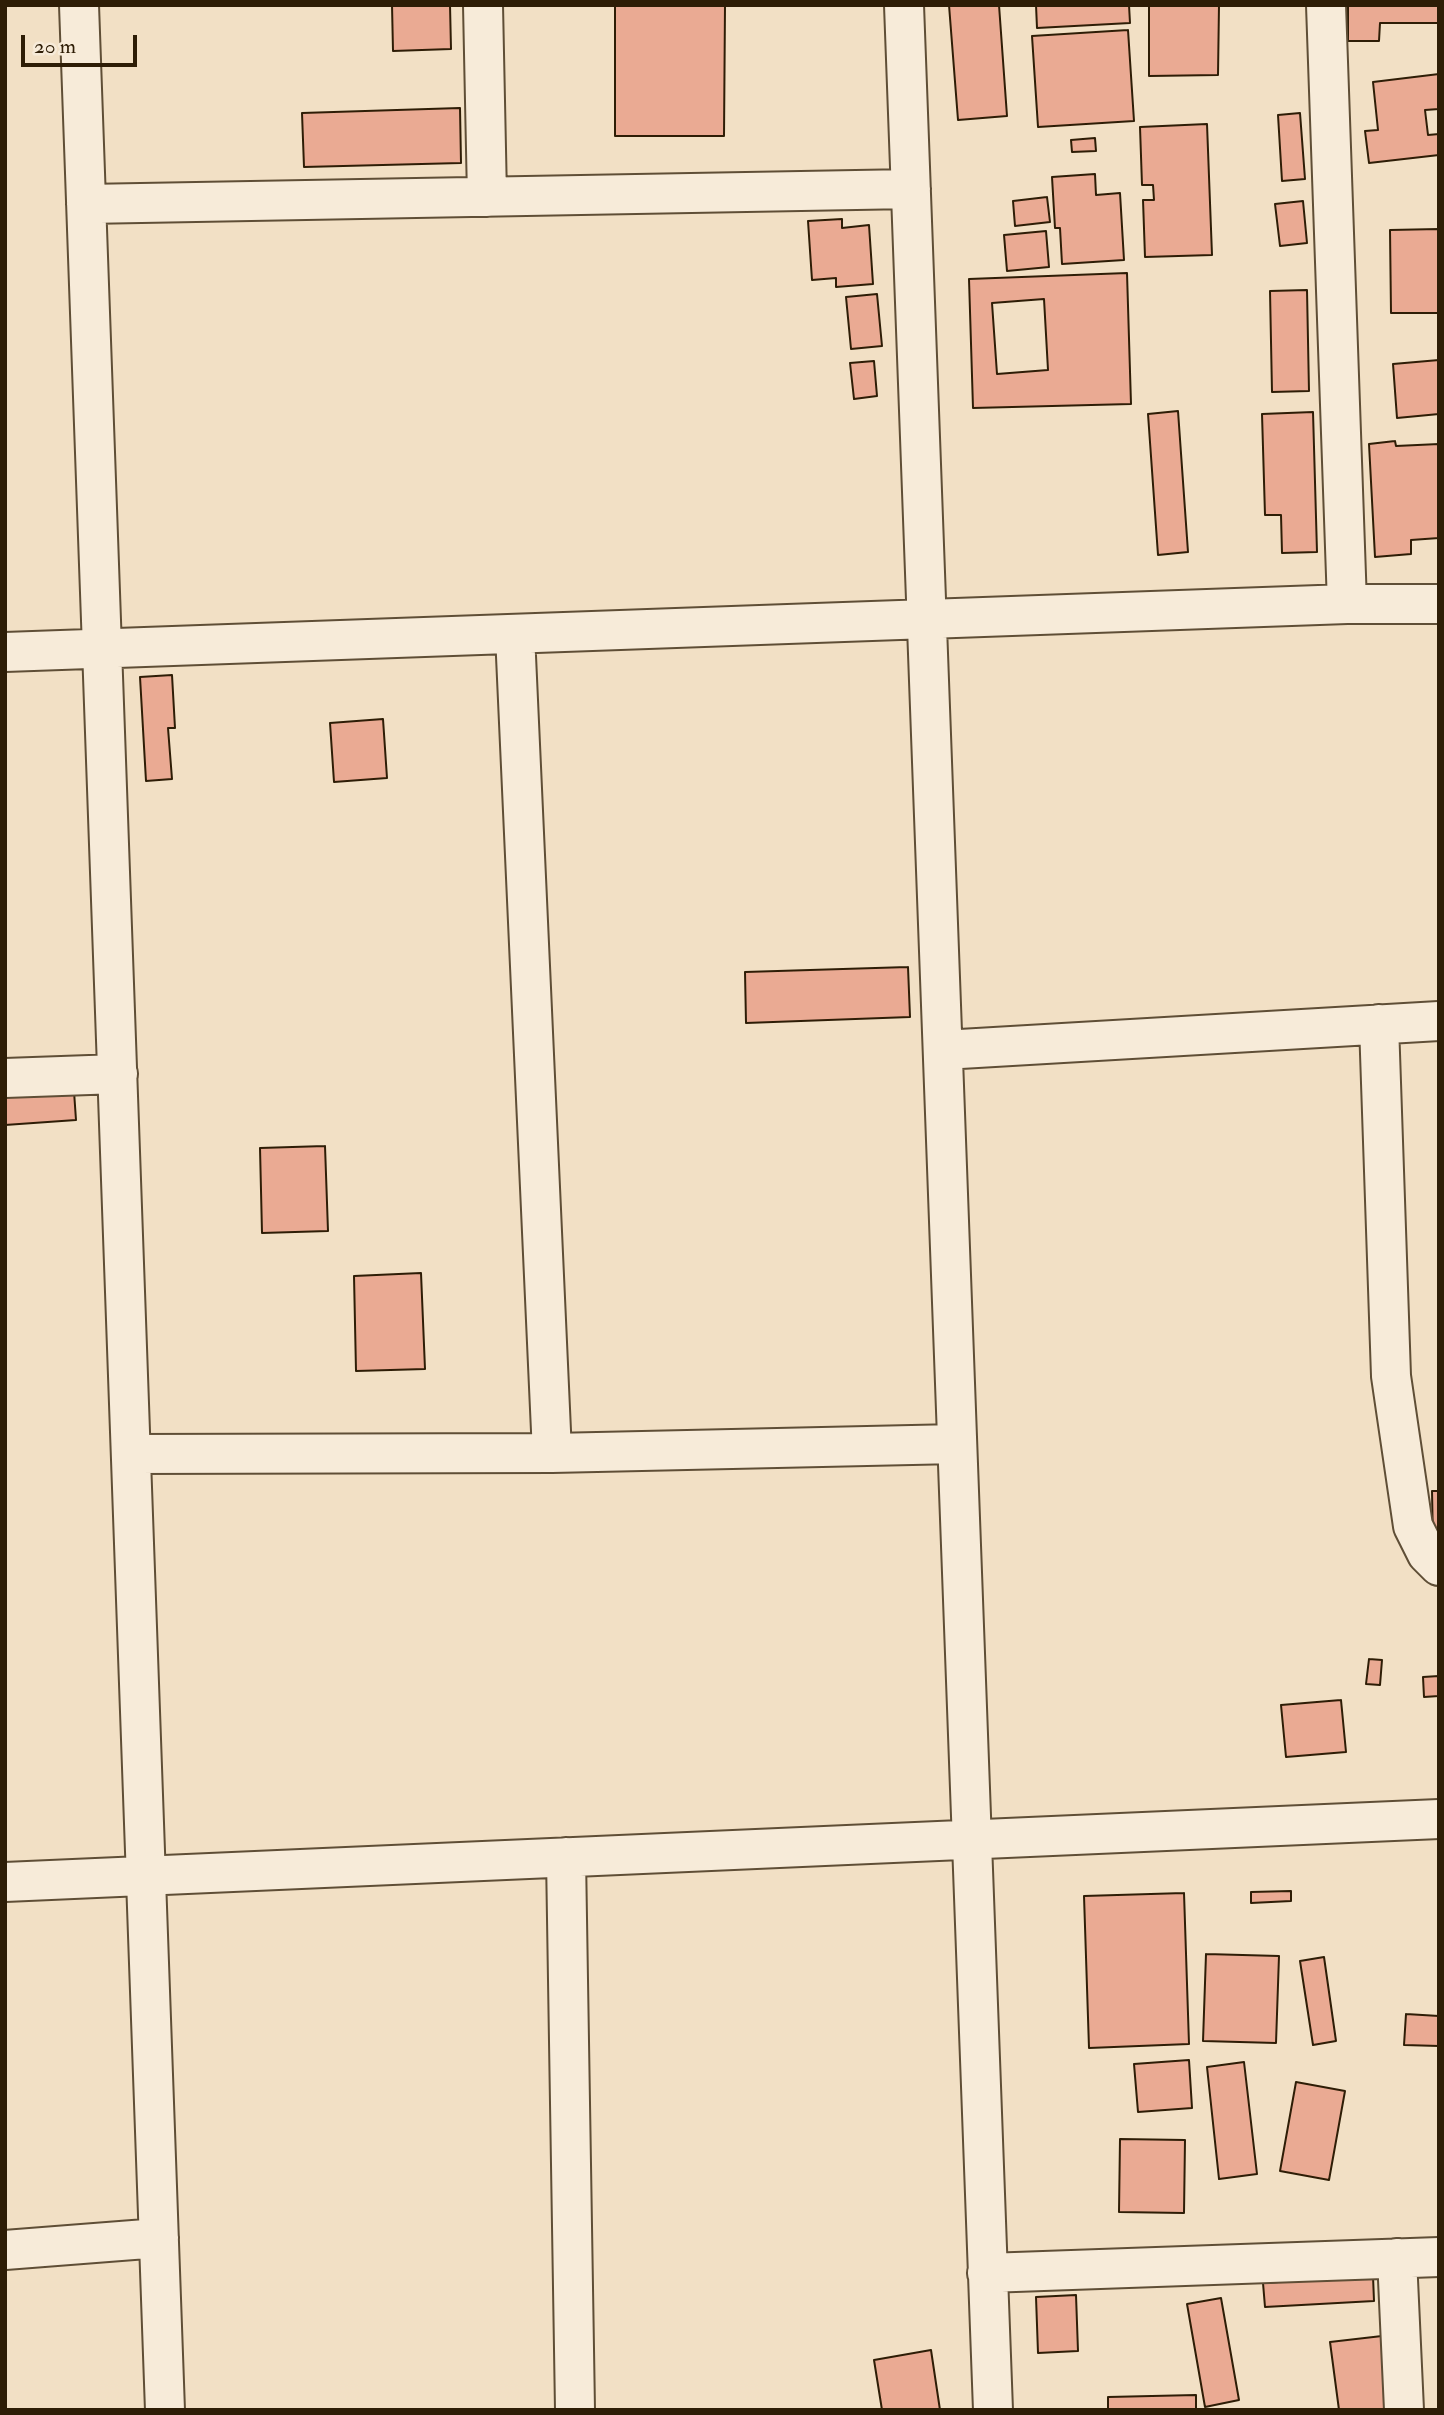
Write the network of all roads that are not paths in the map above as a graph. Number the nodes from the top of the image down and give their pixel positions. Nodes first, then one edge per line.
1 (79, 5) edge
2 (483, 5) edge
3 (904, 5) edge
4 (1326, 5) edge
5 (911, 189) junction
6 (487, 197) junction
7 (86, 204) junction
8 (1347, 604) junction
9 (1439, 604) edge
10 (927, 620) junction
11 (515, 634) junction
12 (102, 649) junction
13 (5, 652) edge
14 (1439, 1021) edge
15 (1379, 1024) junction
16 (943, 1050) junction
17 (118, 1074) junction
18 (5, 1078) edge
19 (957, 1444) junction
20 (552, 1452) junction
21 (131, 1454) junction
22 (1439, 1566) edge
23 (1439, 1819) edge
24 (972, 1839) junction
25 (566, 1857) junction
26 (146, 1876) junction
27 (5, 1882) edge
28 (159, 2238) junction
29 (5, 2250) edge
30 (1439, 2257) edge
31 (1397, 2258) junction
32 (988, 2273) junction
33 (165, 2410) edge
34 (575, 2410) edge
35 (993, 2410) edge
36 (1404, 2410) edge

1 - 7 street
2 - 6 street
3 - 5 street
4 - 8 street
5 - 6 street
5 - 10 street
6 - 7 street
7 - 12 street
8 - 9 street
8 - 10 street
10 - 11 street
10 - 16 street
11 - 12 street
11 - 20 street
12 - 13 street
12 - 17 street
14 - 15 street
15 - 16 street
15 - 22 street
16 - 19 street
17 - 18 street
17 - 21 street
19 - 20 street
19 - 24 street
20 - 21 street
21 - 26 street
23 - 24 street
24 - 25 street
24 - 32 street
25 - 26 street
25 - 34 street
26 - 27 street
26 - 28 street
28 - 29 street
28 - 33 street
30 - 31 street
31 - 32 street
31 - 36 street
32 - 35 street

